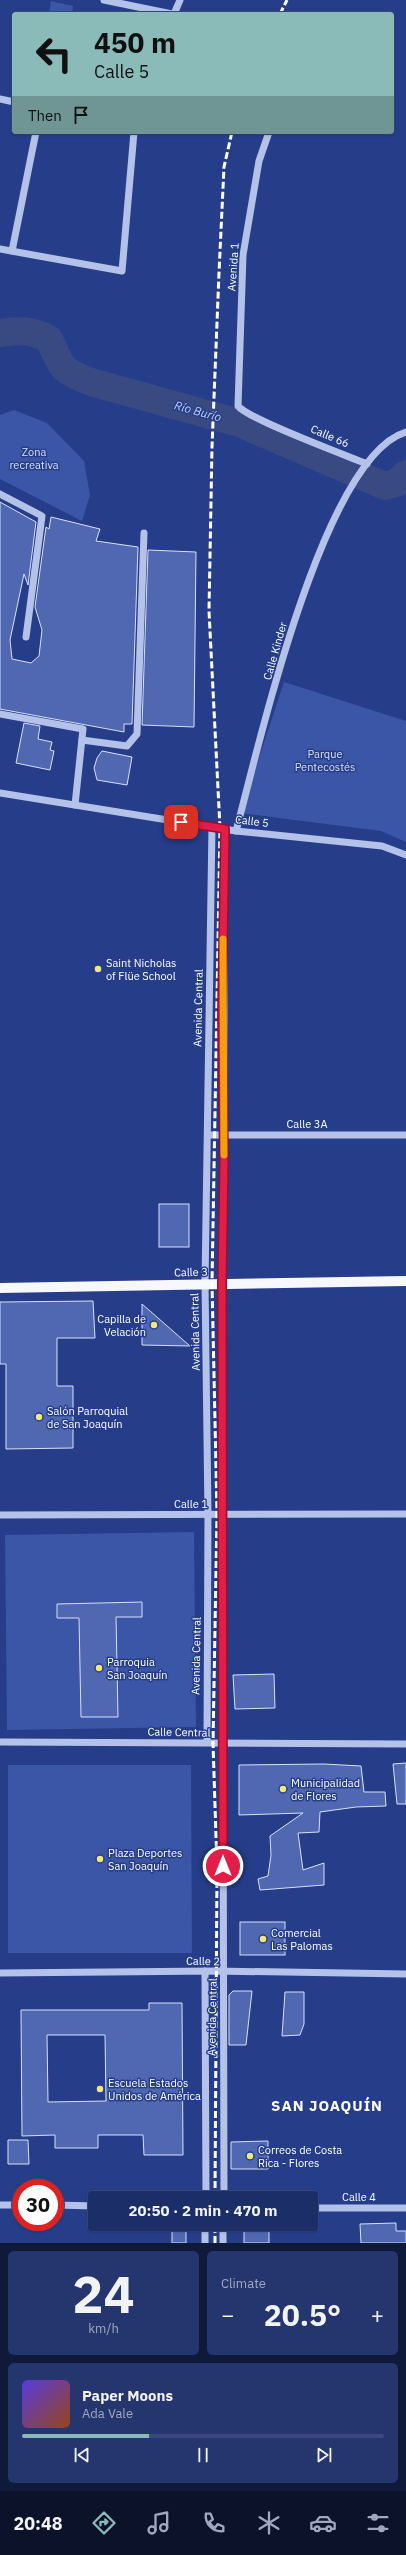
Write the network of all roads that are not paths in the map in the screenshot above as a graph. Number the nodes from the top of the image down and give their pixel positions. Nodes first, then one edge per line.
1 (104, 0) edge
2 (180, 0) edge
3 (163, 12) edge
4 (174, 12) edge
5 (0, 99) edge
6 (12, 102) edge
7 (36, 134) edge
8 (134, 134) edge
9 (268, 134) edge
10 (0, 249) edge
11 (12, 251) junction
12 (238, 406) joint
13 (406, 432) edge
14 (367, 464) junction
15 (0, 494) edge
16 (144, 533) dead end
17 (26, 637) dead end
18 (0, 714) edge
19 (82, 740) junction
20 (0, 793) edge
21 (75, 805) junction
22 (212, 826) junction
23 (225, 829) junction
24 (236, 831) junction
25 (406, 855) edge
26 (224, 1134) junction
27 (208, 1135) junction
28 (406, 1135) edge
29 (406, 1282) edge
30 (205, 1283) junction
31 (222, 1283) junction
32 (0, 1288) edge
33 (406, 1514) edge
34 (0, 1515) edge
35 (208, 1515) junction
36 (222, 1515) junction
37 (0, 1742) edge
38 (207, 1742) junction
39 (222, 1744) junction
40 (406, 1744) edge
41 (205, 1971) junction
42 (224, 1972) junction
43 (0, 1973) edge
44 (406, 1974) edge
45 (206, 2191) edge
46 (224, 2191) edge
47 (0, 2205) edge
48 (12, 2205) edge
49 (64, 2205) edge
50 (88, 2206) edge
51 (318, 2208) edge
52 (406, 2208) edge
53 (205, 2231) edge
54 (223, 2231) edge
55 (205, 2243) edge
56 (223, 2243) edge

1 - 3 street
2 - 4 street
5 - 6 street
7 - 11 street
8 - 11 street
9 - 12 street, Avenida 1
10 - 11 street
12 - 14 street, Calle 66
13 - 14 street
14 - 24 street, Calle Kinder
15 - 17 street
16 - 19 street
18 - 19 street
19 - 21 street
20 - 21 street, Calle 5
21 - 22 street, Calle 5
22 - 23 street, Calle 5
22 - 27 street, Avenida Central
23 - 24 street, Calle 5
23 - 26 street, Avenida Central
24 - 25 street, Calle 5
26 - 27 street, Calle 3A
26 - 28 street, Calle 3A
26 - 31 street, Avenida Central
27 - 30 street, Avenida Central
29 - 31 main road, Calle 3
30 - 31 main road, Calle 3
30 - 32 main road, Calle 3
30 - 35 street, Avenida Central
31 - 36 street, Avenida Central
33 - 36 street, Calle 1
34 - 35 street, Calle 1
35 - 36 street, Calle 1
35 - 38 street, Avenida Central
36 - 39 street, Avenida Central
37 - 38 street, Calle Central
38 - 39 street, Calle Central
39 - 40 street, Calle Central
39 - 42 street, Avenida Central
41 - 42 street, Calle 2
41 - 43 street, Calle 2
41 - 45 street, Avenida Central
42 - 44 street, Calle 2
42 - 46 street, Avenida Central
47 - 48 street
49 - 50 street
51 - 52 street, Calle 4
53 - 55 street
54 - 56 street

